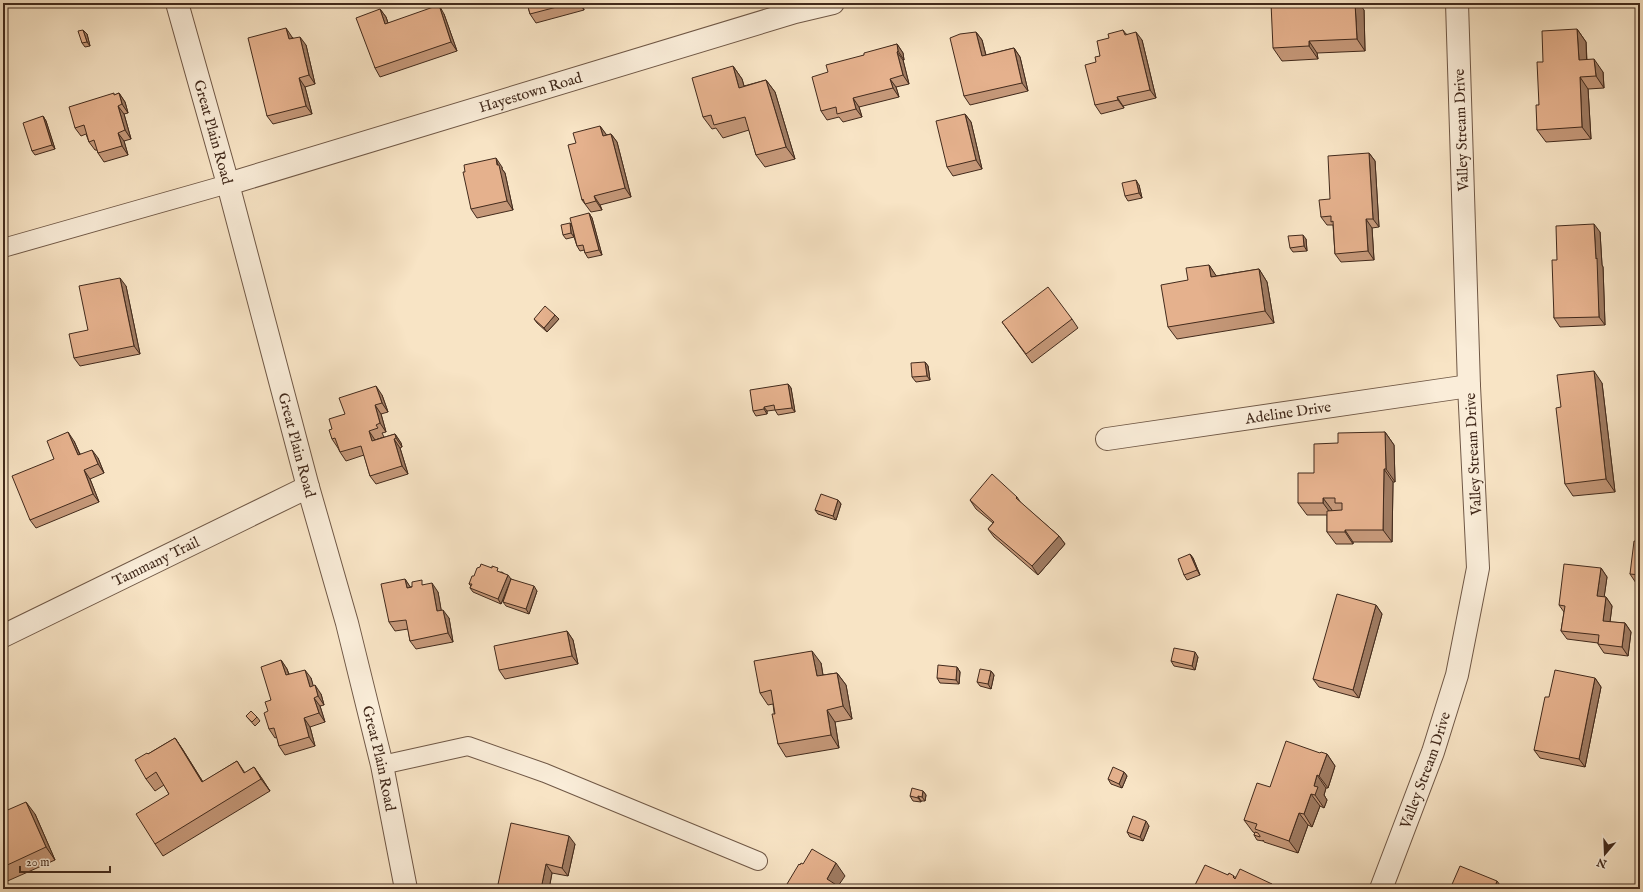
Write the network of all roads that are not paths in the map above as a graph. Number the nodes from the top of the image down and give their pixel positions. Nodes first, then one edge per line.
1 (177, 3) edge
2 (833, 3) edge
3 (1457, 3) edge
4 (228, 184) junction
5 (3, 248) edge
6 (1469, 386) junction
7 (1107, 439) dead end
8 (308, 487) junction
9 (3, 636) edge
10 (382, 766) junction
11 (758, 861) dead end
12 (406, 889) edge
13 (1381, 889) edge

1 - 4 street, Great Plain Road
2 - 4 street, Hayestown Road
3 - 6 street, Valley Stream Drive
4 - 5 lane
4 - 8 street, Great Plain Road
6 - 7 street, Adeline Drive
6 - 13 street, Valley Stream Drive
8 - 9 street, Tammany Trail
8 - 10 street, Great Plain Road
10 - 11 lane
10 - 12 street, Great Plain Road

